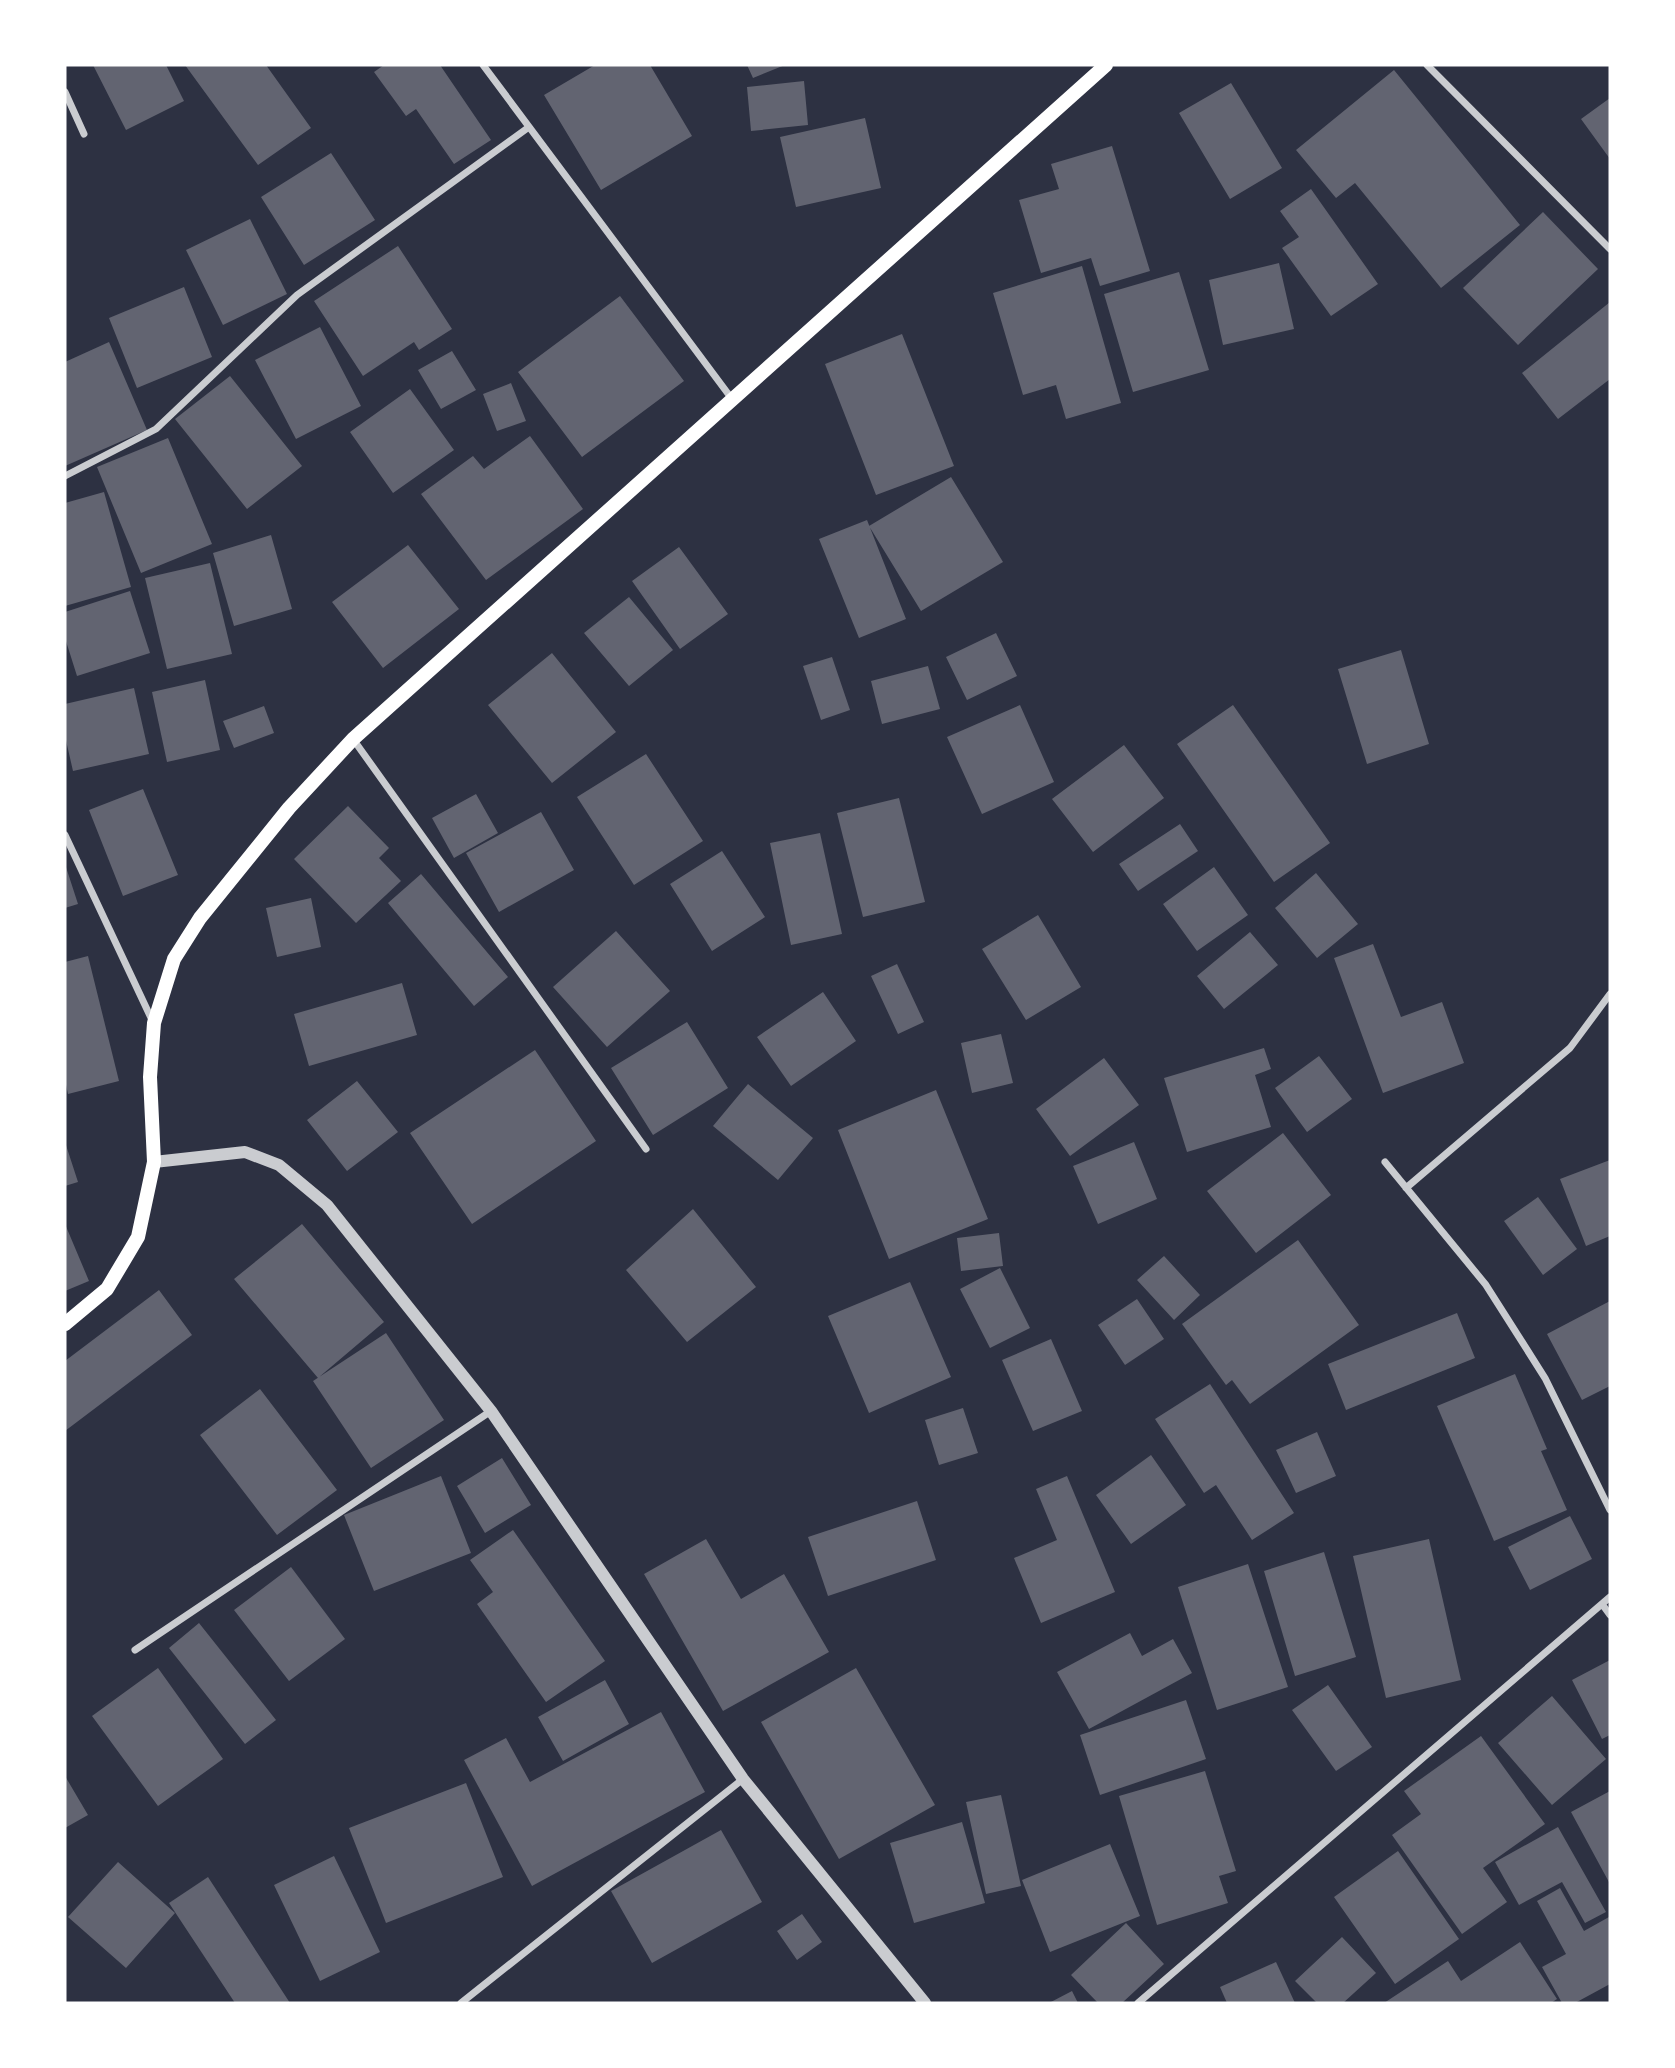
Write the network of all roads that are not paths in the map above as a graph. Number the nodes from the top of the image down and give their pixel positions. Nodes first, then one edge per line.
1 (483, 65) edge
2 (1105, 65) edge
3 (1427, 65) edge
4 (65, 92) edge
5 (529, 127) junction
6 (84, 134) dead end
7 (1610, 249) edge
8 (732, 399) junction
9 (65, 476) edge
10 (353, 739) junction
11 (65, 835) edge
12 (1610, 994) edge
13 (154, 1023) junction
14 (646, 1149) dead end
15 (154, 1162) junction
16 (1385, 1162) dead end
17 (1406, 1188) junction
18 (65, 1324) edge
19 (491, 1411) junction
20 (1610, 1510) edge
21 (1610, 1597) edge
22 (1602, 1604) junction
23 (1610, 1615) edge
24 (135, 1650) dead end
25 (743, 1779) junction
26 (461, 2003) edge
27 (925, 2003) edge
28 (1138, 2003) edge

1 - 5 street
2 - 8 main road
3 - 7 street
4 - 6 street
5 - 8 street
5 - 9 street
8 - 10 main road
10 - 13 main road
10 - 14 street
11 - 13 street
12 - 17 street
13 - 15 main road
15 - 18 main road
15 - 19 street
16 - 17 street
17 - 20 street
19 - 24 street
19 - 25 street
21 - 22 street
22 - 23 street
22 - 28 street
25 - 26 street
25 - 27 street

